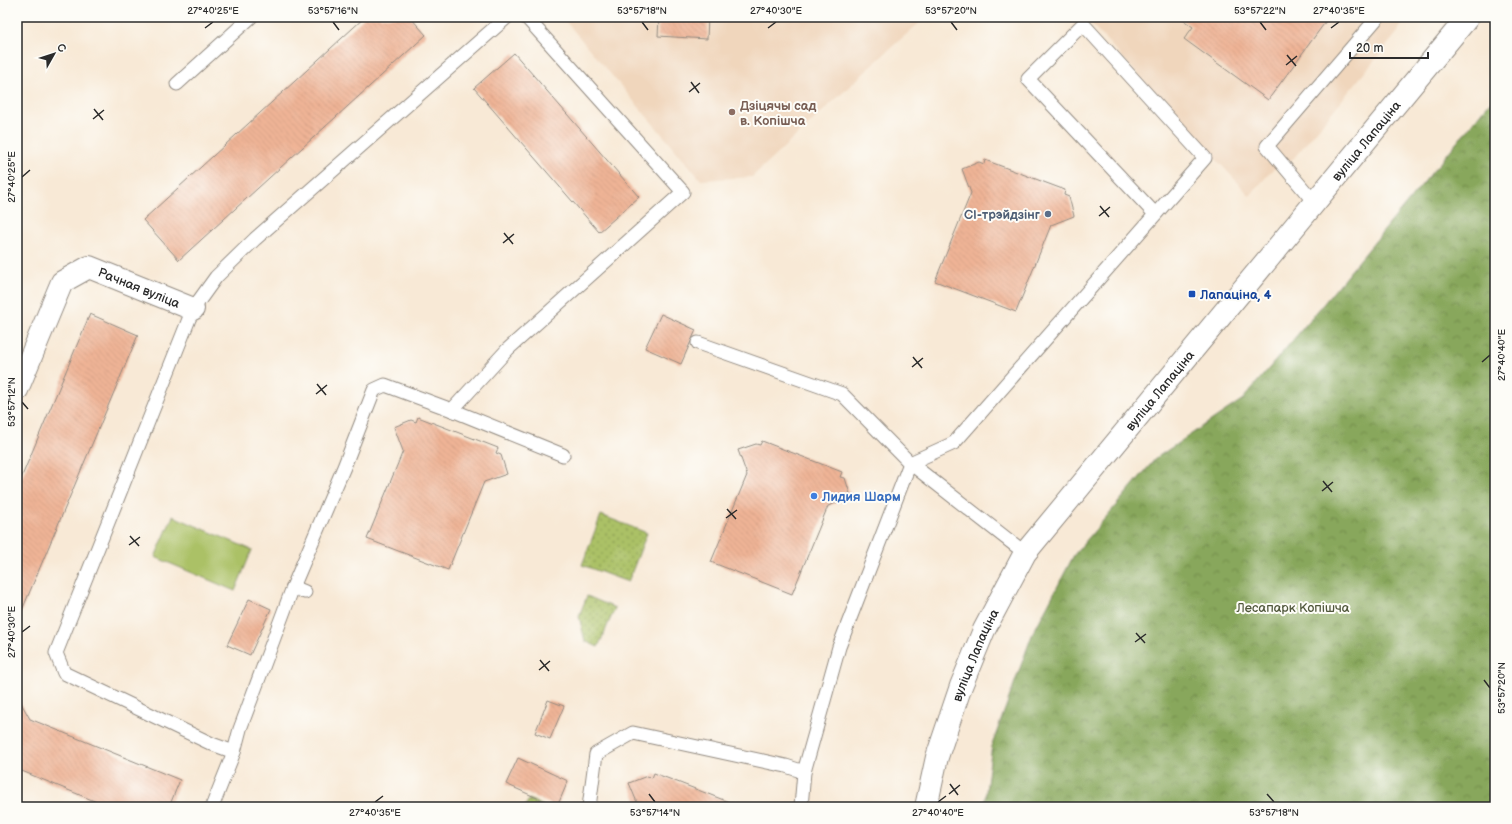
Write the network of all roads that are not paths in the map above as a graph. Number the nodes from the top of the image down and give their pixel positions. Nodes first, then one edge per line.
1 (251, 17) edge
2 (506, 17) edge
3 (526, 17) edge
4 (1378, 17) edge
5 (1462, 19) edge
6 (177, 84) dead end
7 (1315, 203) junction
8 (1155, 214) junction
9 (193, 309) junction
10 (698, 343) dead end
11 (17, 390) edge
12 (452, 410) junction
13 (563, 455) dead end
14 (910, 462) junction
15 (1025, 553) junction
16 (234, 752) junction
17 (804, 772) junction
18 (212, 807) edge
19 (589, 807) edge
20 (801, 807) edge
21 (926, 807) edge

1 - 6 lane
2 - 9 lane
3 - 12 lane
4 - 7 lane
5 - 7 main road, вуліца Лапаціна
7 - 15 main road, вуліца Лапаціна
8 - 8 lane
8 - 14 lane
9 - 11 main road, Рачная вуліца
9 - 16 lane
10 - 14 lane
12 - 13 lane
12 - 16 lane
14 - 15 lane
14 - 17 lane
15 - 21 main road, вуліца Лапаціна
16 - 18 lane
17 - 19 lane
17 - 20 lane

